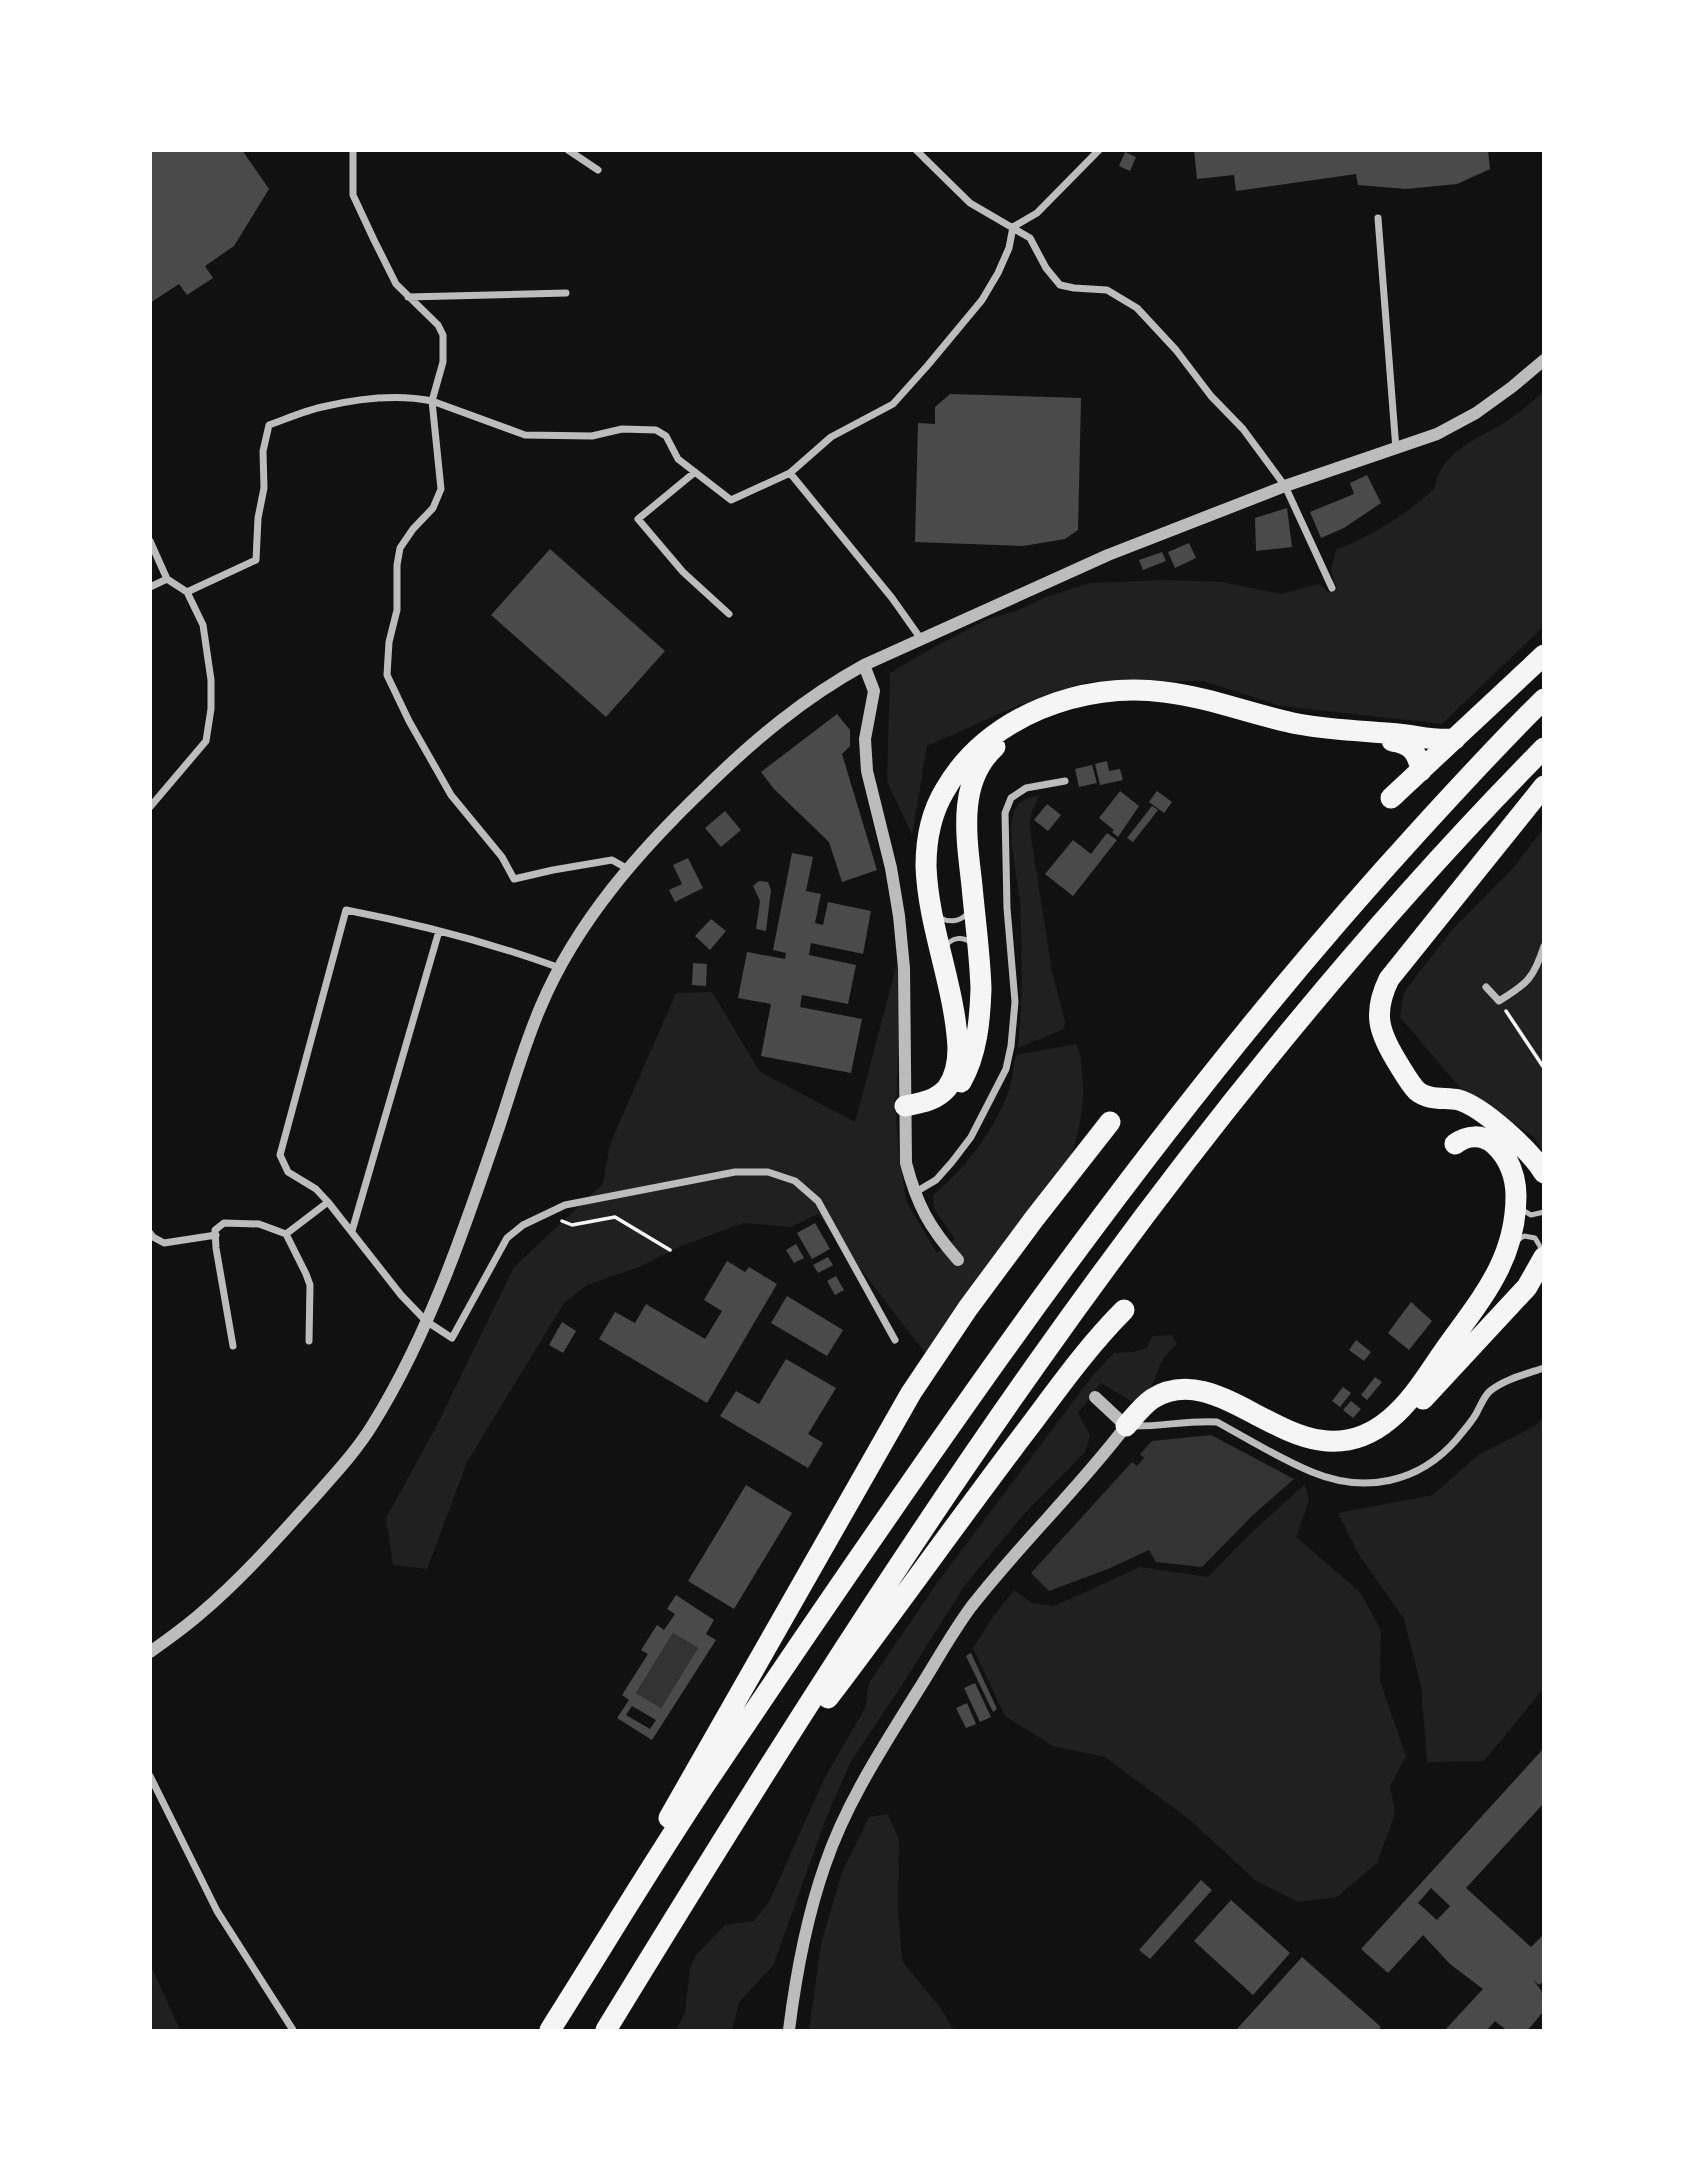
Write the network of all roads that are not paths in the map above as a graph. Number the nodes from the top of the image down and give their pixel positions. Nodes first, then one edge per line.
1 (353, 150) edge
2 (568, 150) edge
3 (916, 150) edge
4 (1099, 150) edge
5 (598, 170) dead end
6 (1378, 218) dead end
7 (1013, 227) junction
8 (566, 293) dead end
9 (408, 297) junction
10 (1544, 360) edge
11 (432, 401) junction
12 (1396, 449) junction
13 (695, 472) junction
14 (790, 473) junction
15 (1285, 486) junction
16 (150, 541) edge
17 (167, 579) junction
18 (150, 587) edge
19 (1332, 588) dead end
20 (187, 592) junction
21 (729, 614) dead end
22 (921, 639) junction
23 (1544, 655) edge
24 (864, 665) junction
25 (1544, 699) edge
26 (1455, 738) junction
27 (1544, 748) edge
28 (1421, 771) junction
29 (1065, 781) dead end
30 (1544, 786) edge
31 (1391, 798) dead end
32 (150, 807) edge
33 (628, 869) junction
34 (973, 902) junction
35 (932, 908) junction
36 (439, 931) junction
37 (1544, 946) edge
38 (979, 950) junction
39 (942, 957) junction
40 (560, 968) junction
41 (1486, 987) dead end
42 (905, 1107) junction
43 (1110, 1122) dead end
44 (1455, 1144) dead end
45 (1544, 1173) edge
46 (914, 1193) junction
47 (1516, 1201) junction
48 (328, 1202) junction
49 (1544, 1212) edge
50 (352, 1231) junction
51 (150, 1233) edge
52 (286, 1234) junction
53 (216, 1235) junction
54 (1508, 1249) junction
55 (1544, 1255) edge
56 (958, 1260) dead end
57 (1124, 1310) dead end
58 (426, 1321) junction
59 (895, 1339) dead end
60 (309, 1341) dead end
61 (233, 1346) dead end
62 (1544, 1368) edge
63 (1095, 1397) dead end
64 (1126, 1426) junction
65 (150, 1652) edge
66 (150, 1776) edge
67 (738, 1815) junction
68 (293, 2031) edge
69 (550, 2031) edge
70 (606, 2031) edge
71 (789, 2031) edge

1 - 9 street
2 - 5 street
3 - 7 street
4 - 7 street
6 - 12 street
7 - 14 street
7 - 15 street
8 - 9 street
9 - 11 street
10 - 12 street
11 - 13 street
11 - 20 street
11 - 33 street
12 - 15 street
13 - 14 street
13 - 21 street
14 - 22 street
15 - 19 street
15 - 22 street
16 - 17 street
17 - 18 street
17 - 20 street
20 - 32 street
22 - 24 street
23 - 26 highway
24 - 33 street
24 - 42 street
25 - 69 highway
26 - 28 highway
26 - 35 highway
27 - 67 highway
28 - 31 highway
28 - 34 highway
29 - 46 street
30 - 45 highway
33 - 40 street
34 - 35 lane
34 - 38 highway
35 - 39 highway
36 - 40 street
36 - 48 street
36 - 50 street
37 - 41 street
38 - 39 lane
38 - 42 highway
39 - 42 highway
40 - 58 street
42 - 46 street
43 - 69 highway
44 - 47 highway
46 - 56 street
47 - 49 lane
47 - 54 highway
48 - 50 street
48 - 52 street
50 - 58 street
51 - 53 street
52 - 53 street
52 - 60 street
53 - 61 street
54 - 55 lane
54 - 64 highway
55 - 64 highway
57 - 67 highway
58 - 59 street
58 - 65 street
62 - 64 street
63 - 64 street
64 - 71 street
66 - 68 street
67 - 70 highway

